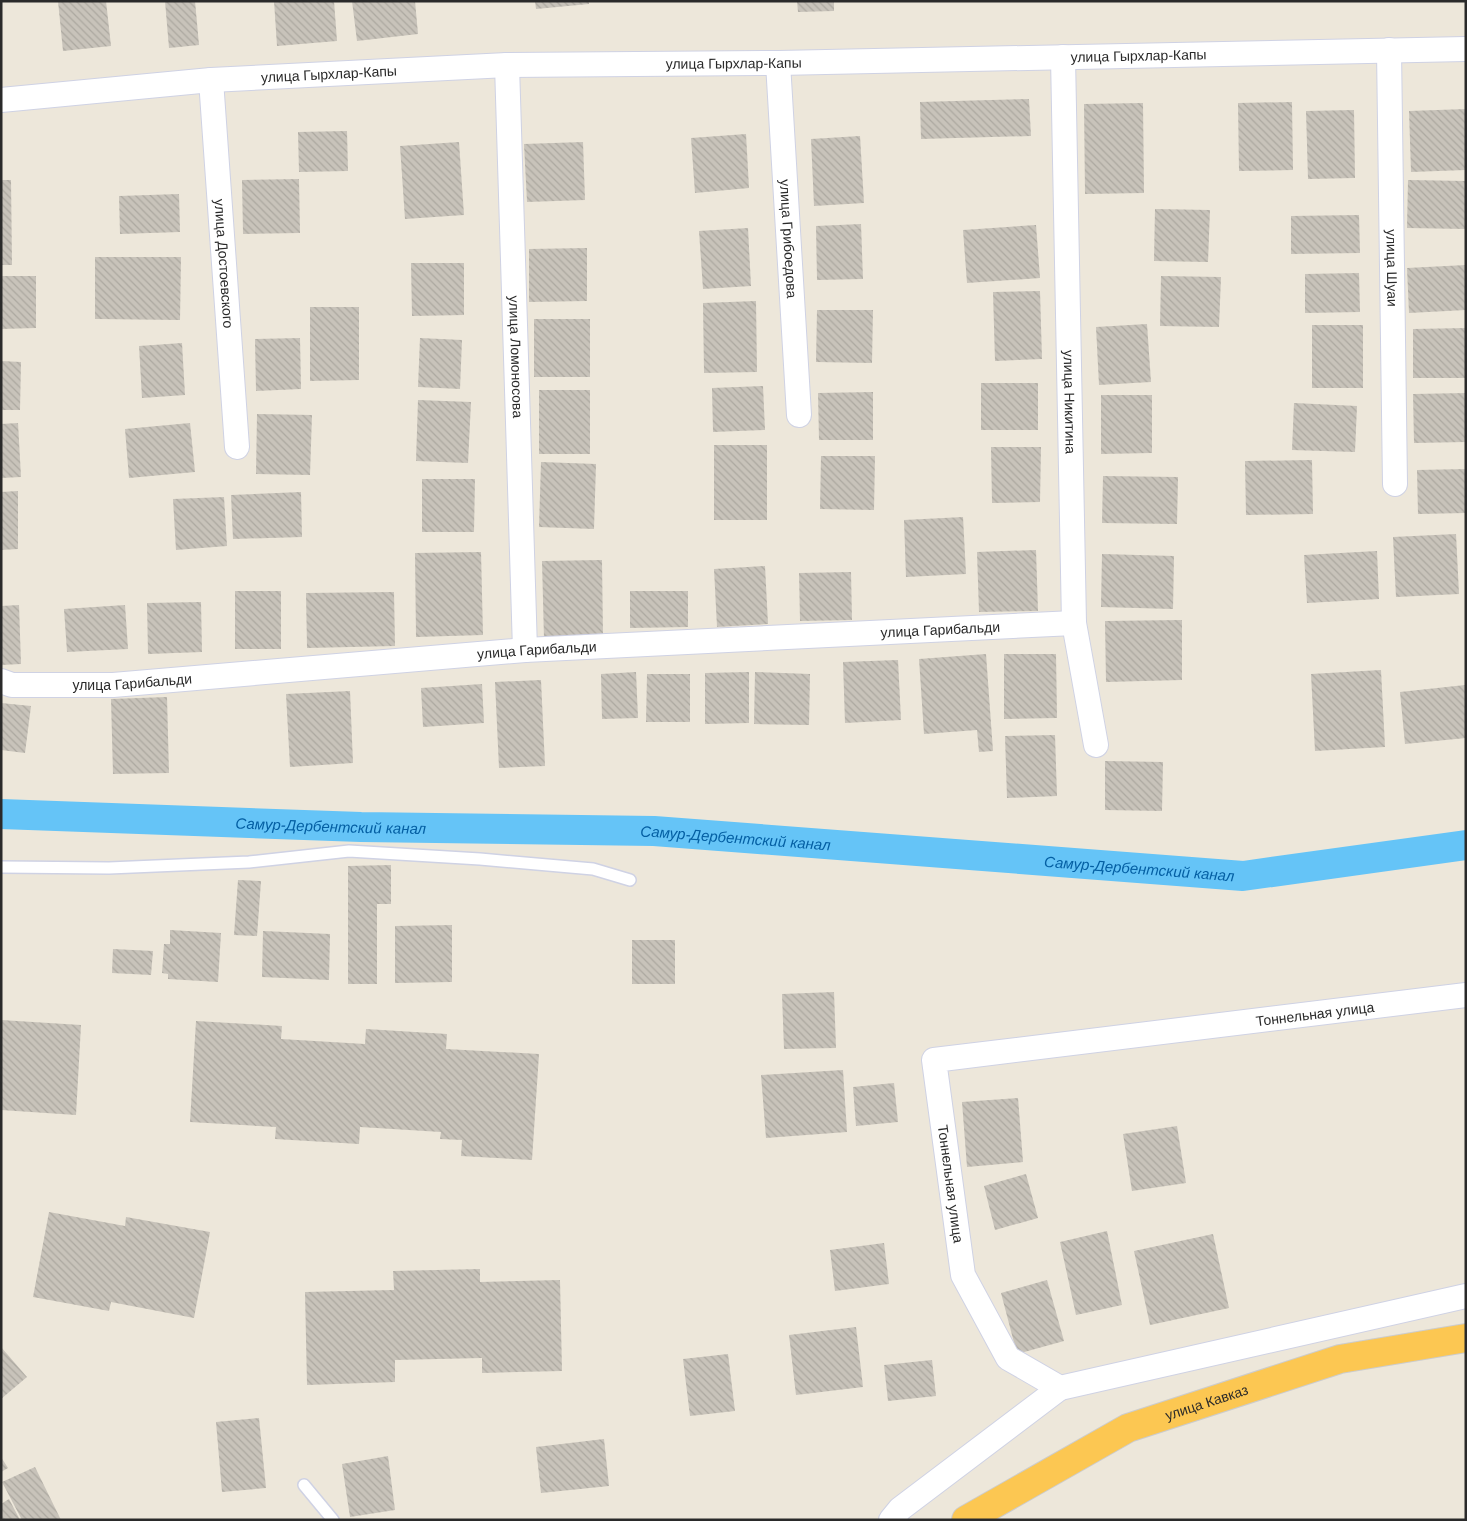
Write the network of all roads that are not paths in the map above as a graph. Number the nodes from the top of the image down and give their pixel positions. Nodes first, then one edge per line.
1 (1466, 48) edge
2 (1389, 50) junction
3 (1063, 57) junction
4 (778, 62) junction
5 (507, 65) junction
6 (211, 80) junction
7 (1, 100) edge
8 (799, 415) dead end
9 (237, 447) dead end
10 (1395, 484) dead end
11 (1074, 623) junction
12 (525, 650) junction
13 (1, 681) edge
14 (1096, 745) dead end
15 (1, 867) edge
16 (630, 880) dead end
17 (1466, 995) edge
18 (1466, 1296) edge
19 (1466, 1338) edge
20 (1060, 1388) junction
21 (304, 1485) dead end
22 (333, 1520) edge
23 (891, 1520) edge
24 (966, 1520) edge

1 - 2 street, улица Гырхлар-Капы
2 - 3 street, улица Гырхлар-Капы
2 - 10 street, улица Шуаи
3 - 4 street, улица Гырхлар-Капы
3 - 11 street, улица Никитина
4 - 5 street, улица Гырхлар-Капы
4 - 8 street, улица Грибоедова
5 - 6 street, улица Гырхлар-Капы
5 - 12 street, улица Ломоносова
6 - 7 street, улица Гырхлар-Капы
6 - 9 street, улица Достоевского
11 - 12 street, улица Гарибальди
11 - 14 street, улица Никитина
12 - 13 street, улица Гарибальди
15 - 16 lane
17 - 20 street, Тоннельная улица
18 - 20 street
19 - 24 highway, улица Кавказ
20 - 23 street
21 - 22 lane

